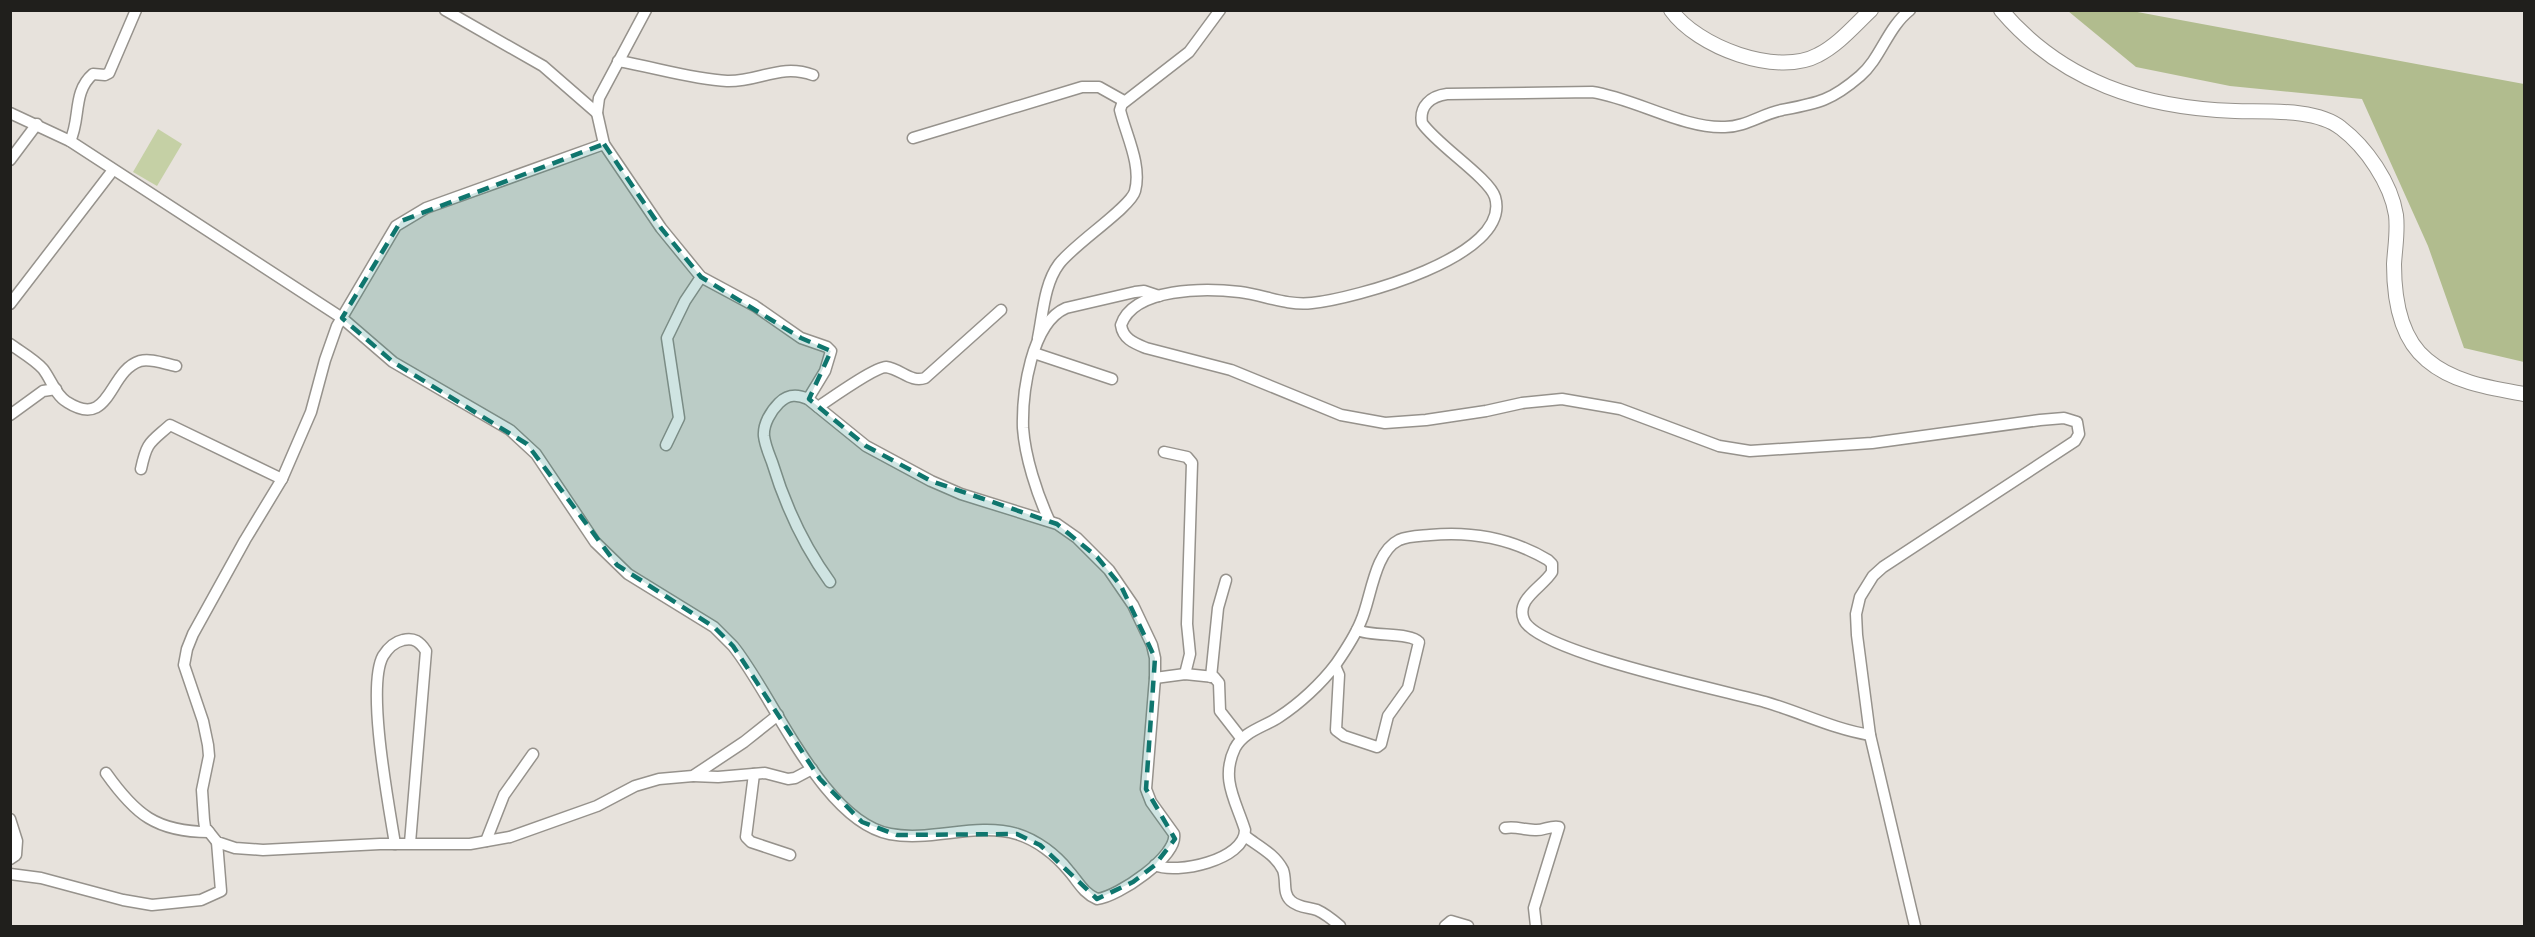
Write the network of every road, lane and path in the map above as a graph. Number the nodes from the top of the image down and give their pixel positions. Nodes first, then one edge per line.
1 (136, 10) edge
2 (445, 10) edge
3 (646, 10) edge
4 (1220, 10) edge
5 (1671, 10) edge
6 (1871, 10) edge
7 (1910, 10) edge
8 (2001, 10) edge
9 (618, 62) junction
10 (813, 75) dead end
11 (1124, 101) junction
12 (10, 113) edge
13 (597, 113) junction
14 (37, 124) junction
15 (913, 138) dead end
16 (70, 141) junction
17 (604, 144) junction
18 (10, 160) edge
19 (113, 170) junction
20 (701, 277) junction
21 (1159, 296) junction
22 (10, 304) edge
23 (1001, 310) dead end
24 (342, 318) junction
25 (1038, 338) junction
26 (10, 344) edge
27 (1034, 353) junction
28 (176, 366) dead end
29 (1112, 379) dead end
30 (56, 389) junction
31 (2524, 394) edge
32 (808, 399) junction
33 (818, 407) junction
34 (10, 415) edge
35 (666, 445) dead end
36 (1164, 452) dead end
37 (141, 469) dead end
38 (282, 479) junction
39 (1049, 520) junction
40 (1226, 580) dead end
41 (830, 582) dead end
42 (1357, 630) junction
43 (1335, 666) junction
44 (1185, 674) junction
45 (1211, 677) junction
46 (1155, 678) junction
47 (778, 715) junction
48 (1870, 735) junction
49 (1241, 738) junction
50 (533, 754) dead end
51 (812, 769) junction
52 (105, 773) dead end
53 (754, 774) junction
54 (693, 776) junction
55 (10, 819) edge
56 (1505, 828) dead end
57 (209, 832) junction
58 (1245, 836) junction
59 (486, 841) junction
60 (217, 842) junction
61 (410, 843) junction
62 (394, 844) junction
63 (790, 855) dead end
64 (10, 859) edge
65 (1155, 865) junction
66 (10, 874) edge
67 (1340, 927) edge
68 (1444, 927) edge
69 (1468, 927) edge
70 (1536, 927) edge
71 (1915, 927) edge

1 - 16 street
2 - 13 street
3 - 9 street
4 - 11 street
5 - 6 street
7 - 21 street
8 - 31 street
9 - 10 street
9 - 13 street
11 - 15 street
11 - 25 street
12 - 14 street
13 - 17 street
14 - 16 street
14 - 18 street
16 - 19 street
17 - 20 street
17 - 24 street
19 - 22 street
19 - 24 street
20 - 32 street
20 - 35 street
21 - 25 street
21 - 48 street
23 - 33 street
24 - 38 street
24 - 47 street
25 - 27 street
26 - 30 street
27 - 29 street
27 - 39 street
28 - 30 street
30 - 34 street
32 - 33 street
32 - 41 street
33 - 39 street
36 - 44 street
37 - 38 street
38 - 57 street
39 - 46 street
40 - 45 street
42 - 43 street
42 - 43 street
42 - 48 street
43 - 49 street
44 - 45 street
44 - 46 street
45 - 49 street
46 - 65 street
47 - 51 street
47 - 54 street
48 - 71 street
49 - 58 street
50 - 59 street
51 - 53 street
51 - 65 street
52 - 57 street
53 - 54 street
53 - 63 street
54 - 59 street
55 - 64 street
56 - 70 street
57 - 60 street
58 - 65 street
58 - 67 street
59 - 61 street
60 - 62 street
60 - 66 street
61 - 62 street
61 - 62 street
68 - 69 street

